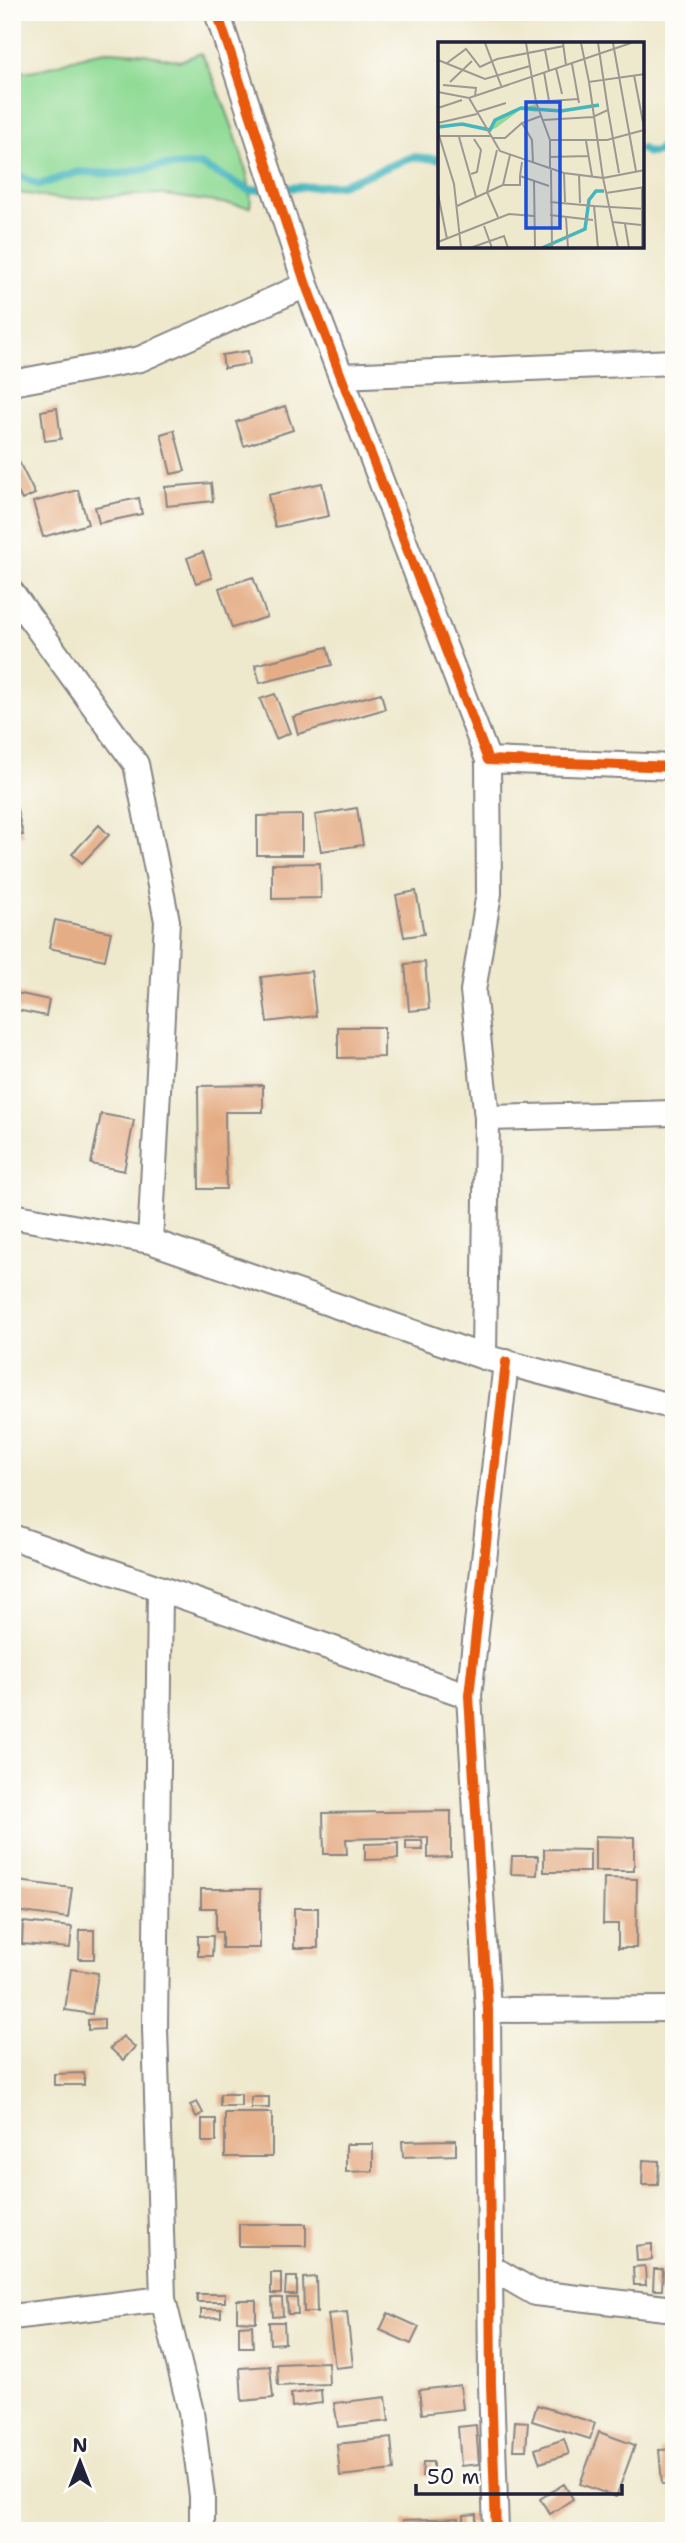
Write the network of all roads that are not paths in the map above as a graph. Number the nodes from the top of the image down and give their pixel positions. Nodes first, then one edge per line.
1 (217, 12) edge
2 (306, 285) junction
3 (674, 362) edge
4 (341, 376) junction
5 (12, 383) edge
6 (12, 593) edge
7 (488, 760) junction
8 (674, 767) edge
9 (674, 1113) edge
10 (487, 1118) junction
11 (12, 1216) edge
12 (150, 1241) junction
13 (495, 1359) junction
14 (674, 1407) edge
15 (12, 1537) edge
16 (160, 1589) junction
17 (469, 1696) junction
18 (674, 2009) edge
19 (488, 2010) junction
20 (490, 2267) junction
21 (163, 2299) junction
22 (674, 2309) edge
23 (12, 2317) edge
24 (202, 2531) edge
25 (496, 2531) edge

1 - 2 street
2 - 4 street
2 - 5 street
3 - 4 street
4 - 7 street
6 - 12 street
7 - 8 street
7 - 10 street
9 - 10 street
10 - 13 street
11 - 12 street
12 - 13 street
13 - 14 street
13 - 17 street
15 - 16 street
16 - 17 street
16 - 21 street
17 - 19 street
18 - 19 street
19 - 20 street
20 - 22 street
20 - 25 street
21 - 23 street
21 - 24 street

